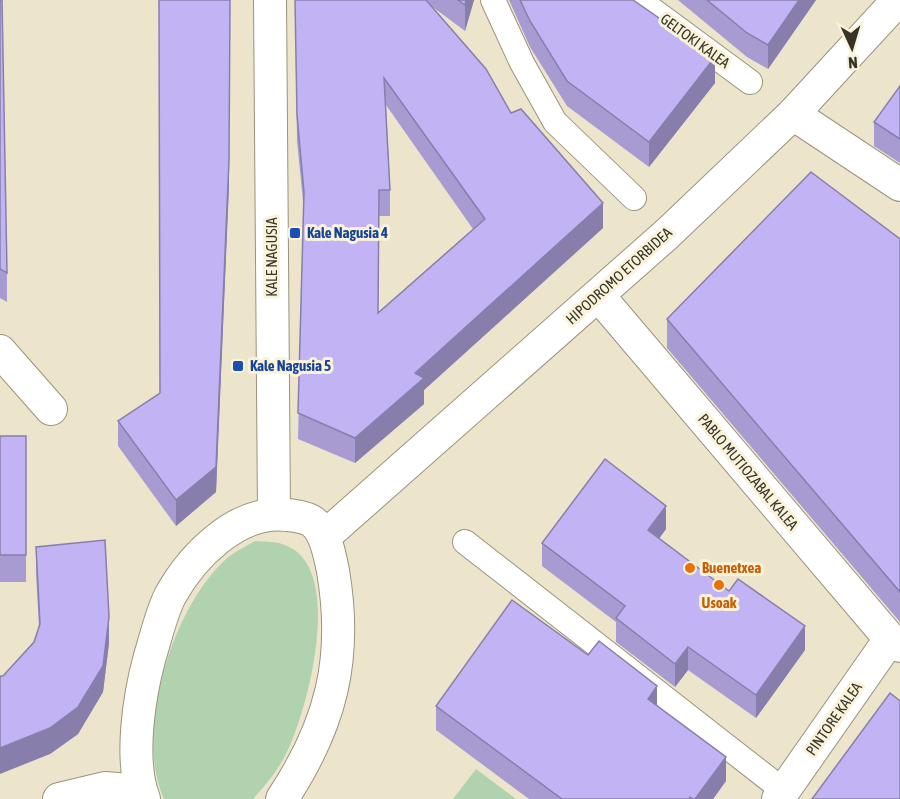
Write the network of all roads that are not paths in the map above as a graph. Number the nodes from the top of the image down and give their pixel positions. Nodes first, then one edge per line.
1 (270, 0) edge
2 (493, 0) edge
3 (639, 0) edge
4 (898, 0) edge
5 (750, 82) dead end
6 (793, 114) junction
7 (900, 185) edge
8 (634, 198) dead end
9 (598, 295) junction
10 (0, 351) edge
11 (51, 409) dead end
12 (274, 514) junction
13 (324, 537) junction
14 (465, 542) dead end
15 (895, 643) edge
16 (143, 795) edge
17 (781, 795) edge
18 (59, 799) edge
19 (282, 799) edge

1 - 12 street, KALE NAGUSIA
2 - 8 street
3 - 5 street, GELTOKI KALEA
4 - 6 street, HIPODROMO ETORBIDEA
6 - 7 street
6 - 9 street, HIPODROMO ETORBIDEA
9 - 13 street, HIPODROMO ETORBIDEA
9 - 15 street, PABLO MUTIOZABAL KALEA
10 - 11 street
12 - 13 street
12 - 16 street
13 - 19 street
14 - 17 street
15 - 17 street, PINTORE KALEA
16 - 18 street

